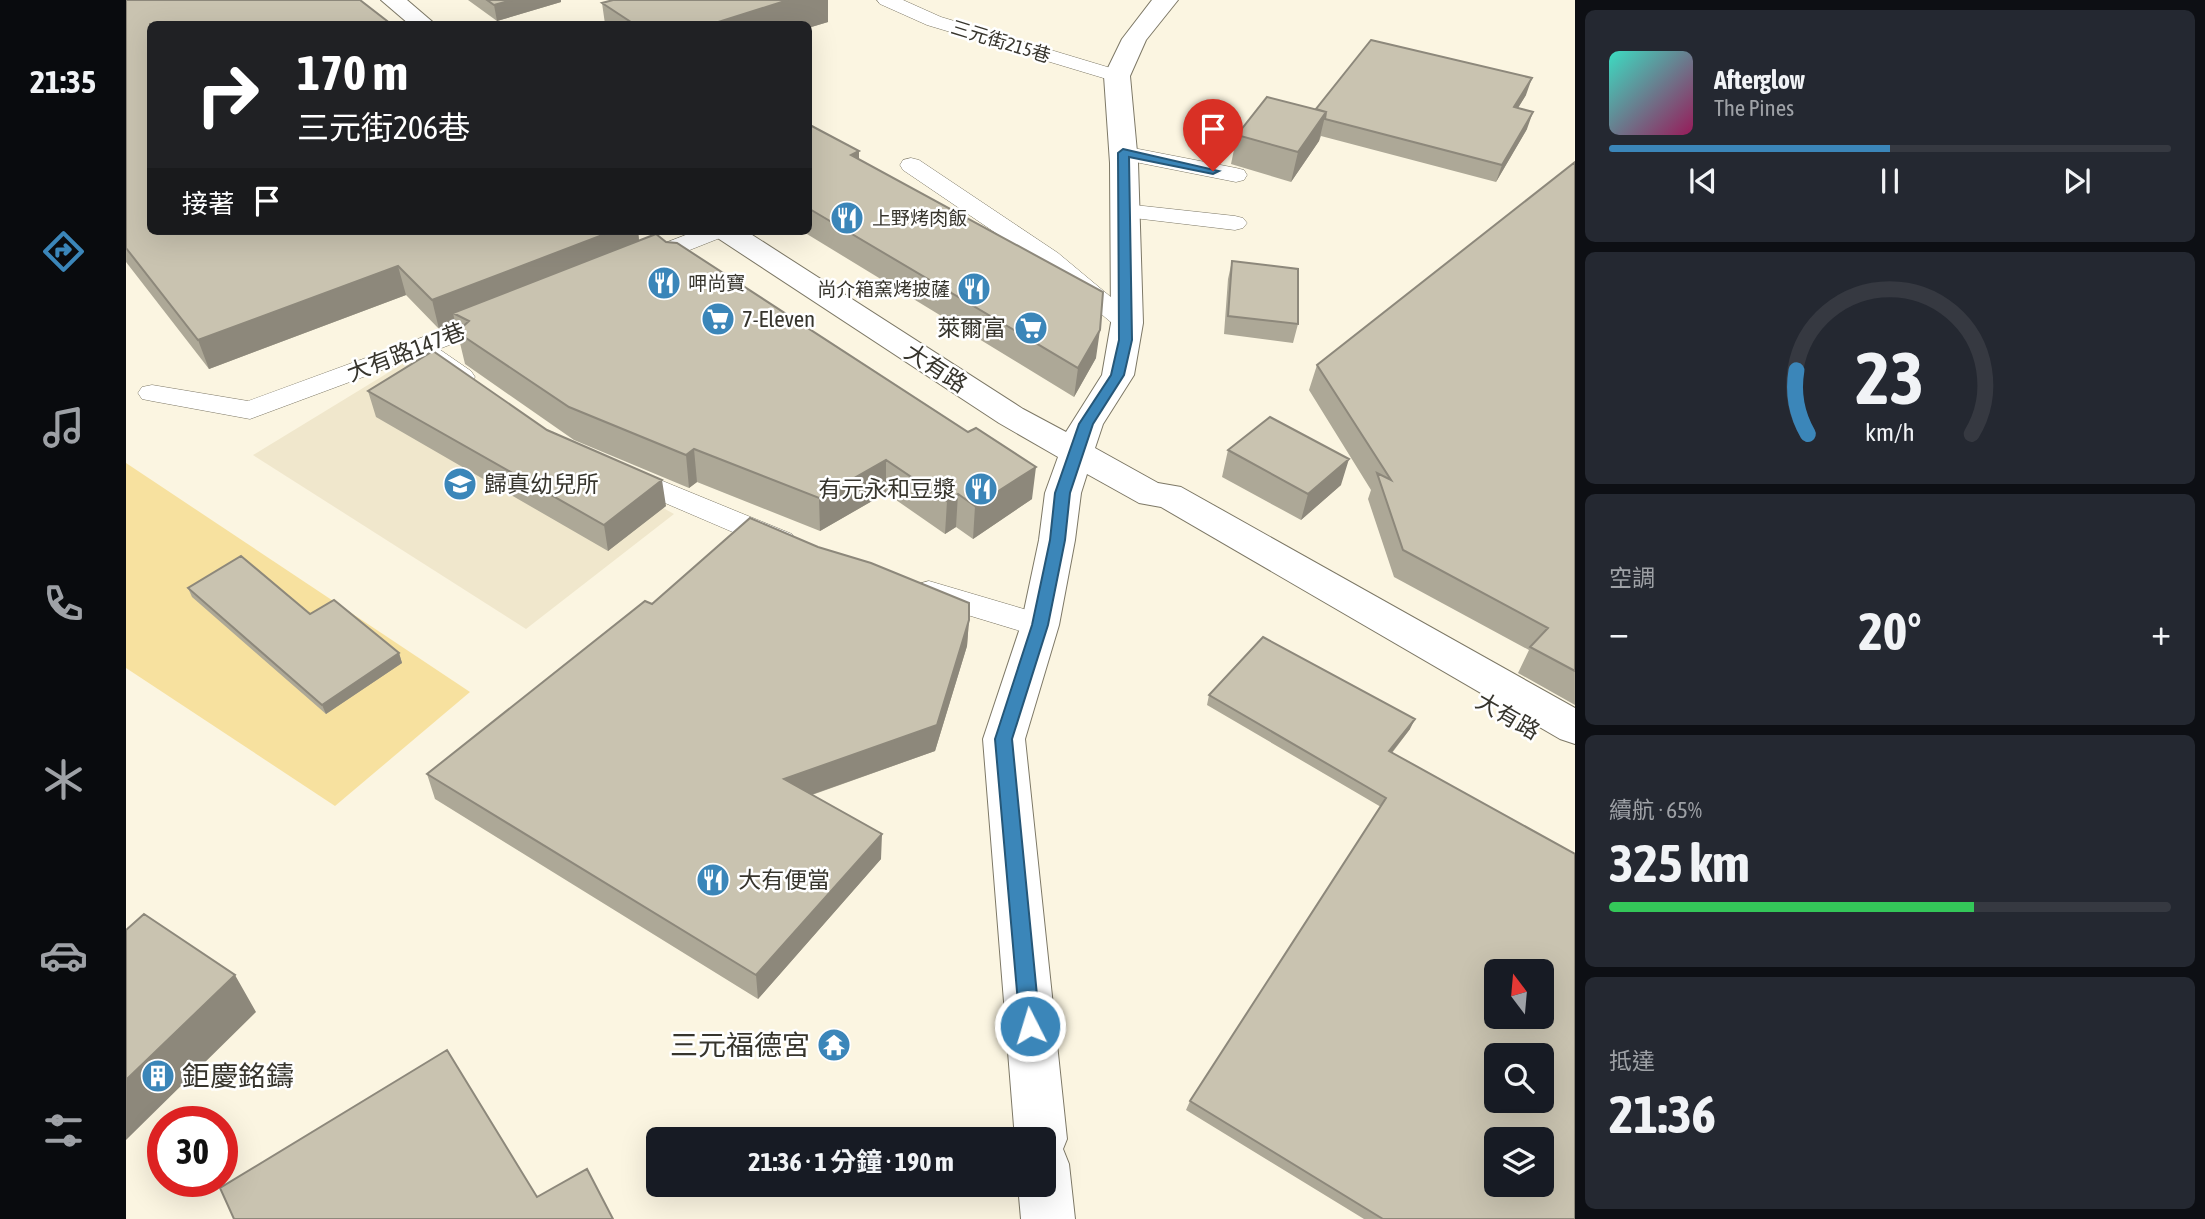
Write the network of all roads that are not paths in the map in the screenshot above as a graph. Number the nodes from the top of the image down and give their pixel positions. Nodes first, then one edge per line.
1 (393, 0) edge
2 (887, 0) edge
3 (1166, 0) edge
4 (419, 21) edge
5 (1117, 76) junction
6 (1123, 153) junction
7 (911, 165) dead end
8 (1236, 175) edge
9 (1125, 211) junction
10 (1235, 223) dead end
11 (707, 235) edge
12 (732, 235) edge
13 (625, 268) edge
14 (523, 308) edge
15 (1127, 323) junction
16 (421, 348) junction
17 (152, 393) dead end
18 (486, 394) edge
19 (1077, 454) junction
20 (602, 465) edge
21 (806, 552) edge
22 (908, 586) edge
23 (1040, 625) junction
24 (1459, 675) junction
25 (1575, 728) edge
26 (1575, 755) edge
27 (1040, 1127) edge
28 (1046, 1197) edge
29 (1048, 1219) edge

1 - 4 street
2 - 5 lane, 三元街215巷
3 - 5 street
5 - 6 street
6 - 8 lane
6 - 9 street
7 - 15 lane
9 - 10 lane
9 - 15 street
11 - 13 lane
12 - 19 street, 大有路
14 - 16 lane, 大有路147巷
15 - 19 street
16 - 17 lane, 大有路147巷
16 - 18 lane
19 - 23 street
19 - 24 street, 大有路
20 - 21 lane
22 - 23 lane
23 - 27 street
24 - 25 street, 大有路
24 - 26 street, 大有路
28 - 29 street

